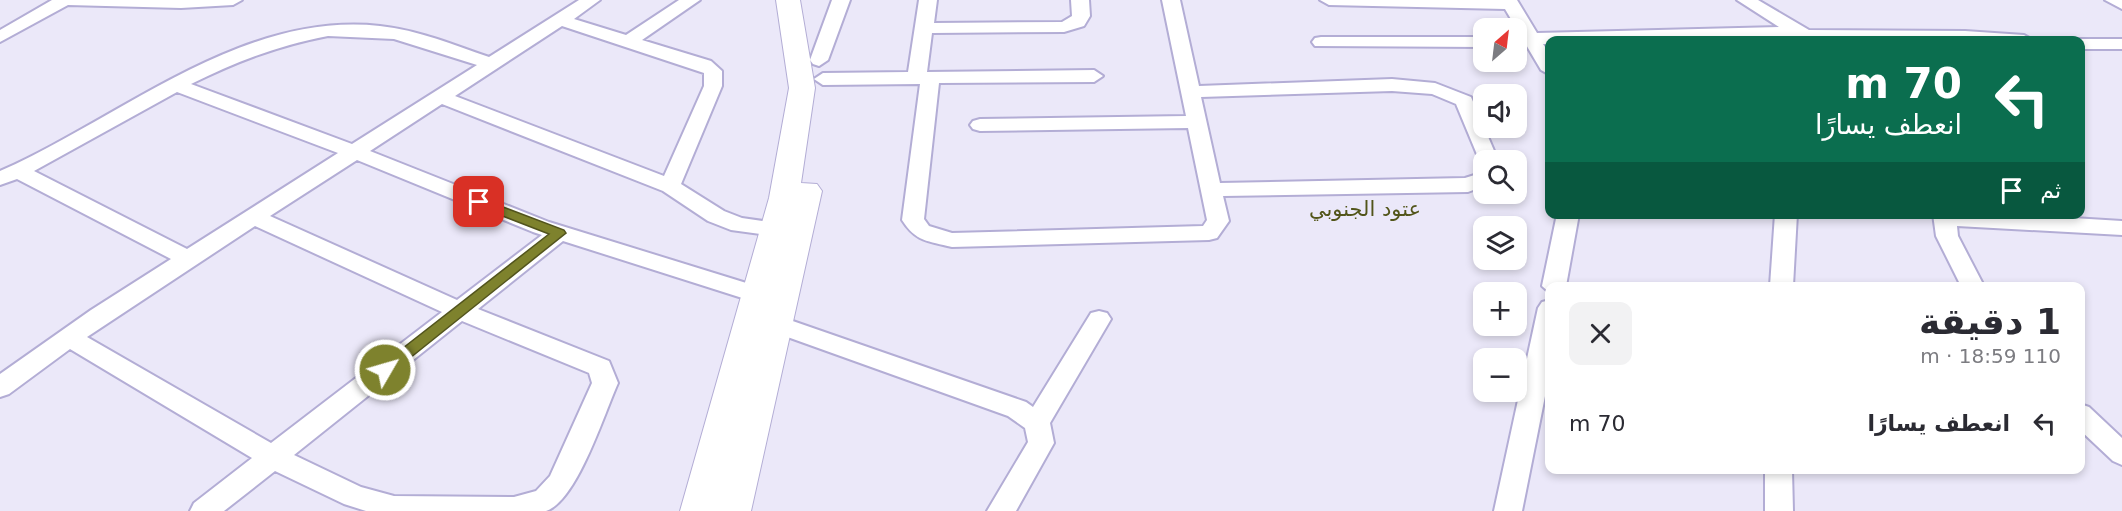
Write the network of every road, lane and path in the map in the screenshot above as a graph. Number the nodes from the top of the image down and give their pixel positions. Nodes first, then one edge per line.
1 (66, 0) edge
2 (233, 0) edge
3 (591, 0) edge
4 (691, 0) edge
5 (788, 0) edge
6 (806, 0) edge
7 (841, 0) edge
8 (928, 0) edge
9 (1080, 0) edge
10 (1171, 0) edge
11 (1329, 0) edge
12 (1746, 0) edge
13 (2114, 0) edge
14 (1417, 1) edge
15 (1509, 2) edge
16 (2122, 4) edge
17 (1517, 18) edge
18 (560, 20) junction
19 (924, 28) junction
20 (1805, 36) edge
21 (1953, 36) edge
22 (0, 37) edge
23 (1527, 40) edge
24 (1545, 40) edge
25 (628, 41) junction
26 (1321, 42) dead end
27 (1473, 42) edge
28 (2122, 44) edge
29 (2085, 45) edge
30 (1545, 63) edge
31 (492, 64) junction
32 (821, 69) junction
33 (1094, 76) dead end
34 (923, 78) junction
35 (178, 86) junction
36 (1191, 92) junction
37 (440, 97) junction
38 (1197, 122) junction
39 (980, 125) dead end
40 (1484, 150) edge
41 (355, 152) junction
42 (10, 176) edge
43 (1473, 184) edge
44 (670, 186) junction
45 (1211, 190) junction
46 (253, 217) junction
47 (1567, 219) edge
48 (1786, 219) edge
49 (1945, 219) edge
50 (1989, 219) edge
51 (2122, 228) edge
52 (776, 229) junction
53 (560, 233) junction
54 (189, 259) junction
55 (1555, 282) edge
56 (1782, 282) edge
57 (1969, 282) edge
58 (758, 296) junction
59 (460, 311) junction
60 (1099, 319) dead end
61 (776, 324) junction
62 (1545, 332) edge
63 (69, 337) junction
64 (0, 387) edge
65 (2085, 419) edge
66 (1037, 423) junction
67 (2122, 454) edge
68 (273, 458) junction
69 (1779, 474) edge
70 (204, 511) edge
71 (700, 511) edge
72 (731, 511) edge
73 (1001, 511) edge
74 (1508, 511) edge
75 (1779, 511) edge

1 - 2 street
1 - 22 street
3 - 18 street
4 - 25 street
5 - 52 street
6 - 32 street
7 - 32 street
8 - 19 street
9 - 19 street
10 - 36 street
11 - 14 street
12 - 20 street
13 - 16 street
14 - 15 street
15 - 17 street
18 - 25 street
18 - 31 street
19 - 34 street
20 - 21 street
23 - 24 street
23 - 30 street
25 - 44 street
26 - 27 street
28 - 29 street
31 - 35 street
31 - 37 street
32 - 34 street
32 - 61 street
33 - 34 street
34 - 45 street
35 - 41 street
35 - 42 street
36 - 38 street
36 - 40 street
37 - 41 street
37 - 44 street
38 - 39 street
38 - 45 street
41 - 46 street
41 - 53 street
42 - 54 street
43 - 45 street
44 - 52 street
46 - 54 street
46 - 59 street
47 - 55 street
48 - 56 street
49 - 57 street
50 - 51 street
52 - 58 street
53 - 58 street
53 - 59 street
54 - 63 street
58 - 71 street
59 - 68 street
59 - 68 street
60 - 66 street
61 - 66 street
61 - 72 street
62 - 74 street
63 - 64 street
63 - 68 street
65 - 67 street
66 - 73 street
68 - 70 street
69 - 75 street

